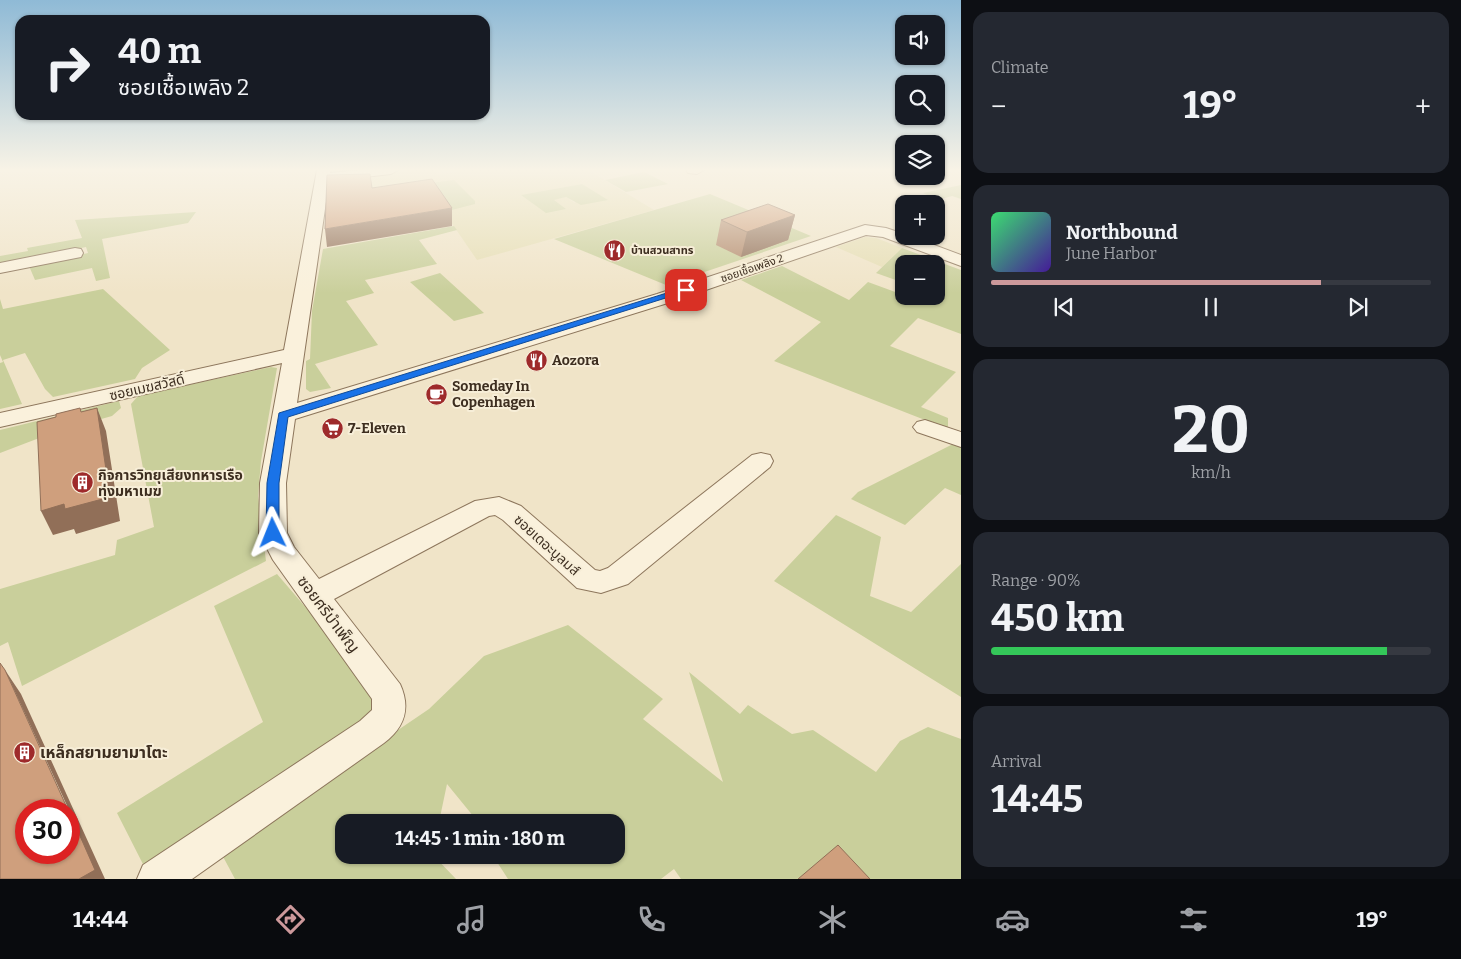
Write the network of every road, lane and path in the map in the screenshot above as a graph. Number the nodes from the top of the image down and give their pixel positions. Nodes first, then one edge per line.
1 (316, 211) edge
2 (75, 253) dead end
3 (961, 261) edge
4 (0, 268) edge
5 (294, 354) junction
6 (283, 415) junction
7 (0, 420) edge
8 (925, 427) dead end
9 (961, 440) edge
10 (761, 461) dead end
11 (315, 595) junction
12 (157, 879) edge

1 - 5 street, ซอยศรีบำเพ็ญ
2 - 4 street
3 - 6 street, ซอยเชื้อเพลิง 2
5 - 6 street, ซอยศรีบำเพ็ญ
5 - 7 street, ซอยเมฆสวัสดิ์
6 - 11 street, ซอยศรีบำเพ็ญ
8 - 9 street
10 - 11 street, ซอยเดอะบูลมส์
11 - 12 street, ซอยศรีบำเพ็ญ

